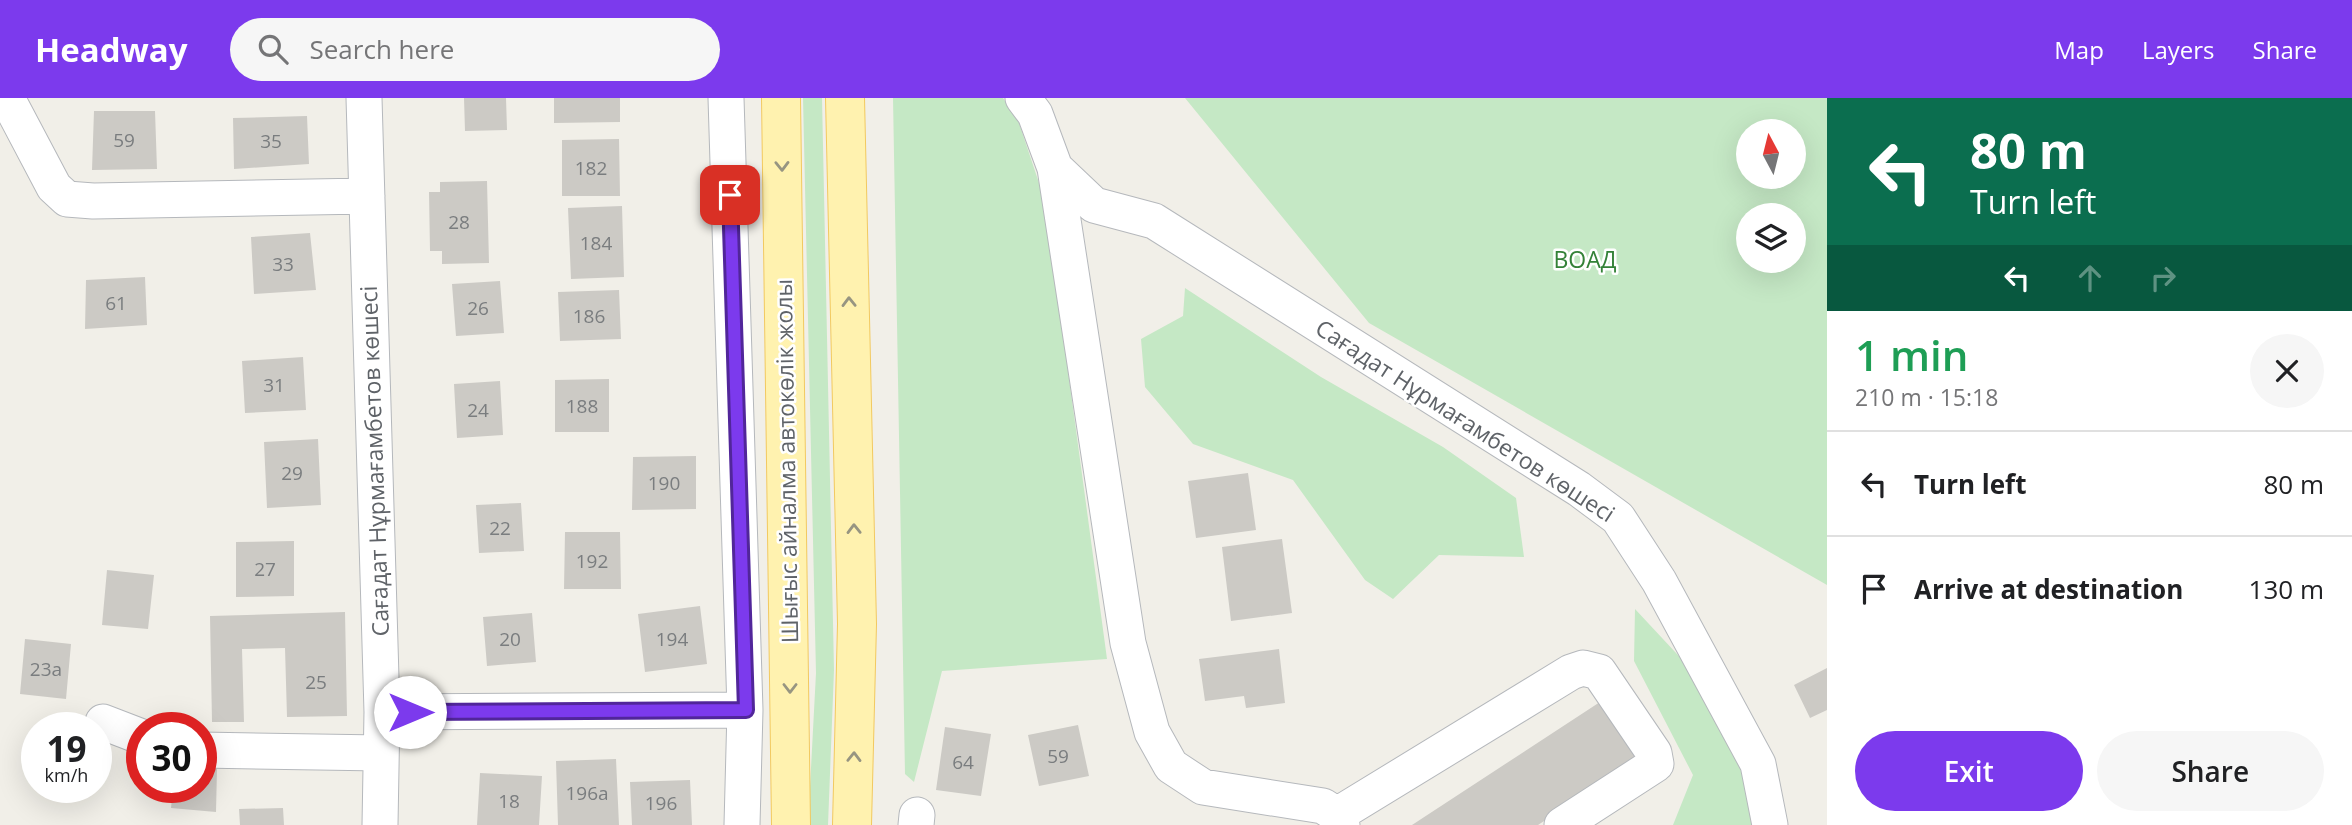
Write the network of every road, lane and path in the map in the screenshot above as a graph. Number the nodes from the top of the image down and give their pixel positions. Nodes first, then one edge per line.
1 (7, 98) edge
2 (364, 98) edge
3 (726, 98) edge
4 (781, 98) edge
5 (845, 98) edge
6 (1023, 98) edge
7 (1055, 169) junction
8 (367, 196) junction
9 (746, 710) junction
10 (382, 712) junction
11 (217, 750) edge
12 (381, 753) junction
13 (1339, 820) edge
14 (380, 825) edge
15 (742, 825) edge
16 (791, 825) edge
17 (852, 825) edge
18 (1562, 825) edge
19 (1770, 825) edge

1 - 8 street
2 - 8 street, Сағадат Нұрмағамбетов көшесі
3 - 9 street
4 -> 16 main road, Шығыс айналма автокөлік жолы
17 -> 5 main road
6 - 7 street, Сағадат Нұрмағамбетов көшесі
7 - 13 street, Сағадат Нұрмағамбетов көшесі
7 - 19 street, Сағадат Нұрмағамбетов көшесі
8 - 10 street, Сағадат Нұрмағамбетов көшесі
9 - 10 street
9 - 15 street
10 - 12 street, Сағадат Нұрмағамбетов көшесі
11 - 12 street
12 - 14 street, Сағадат Нұрмағамбетов көшесі
13 - 18 street

